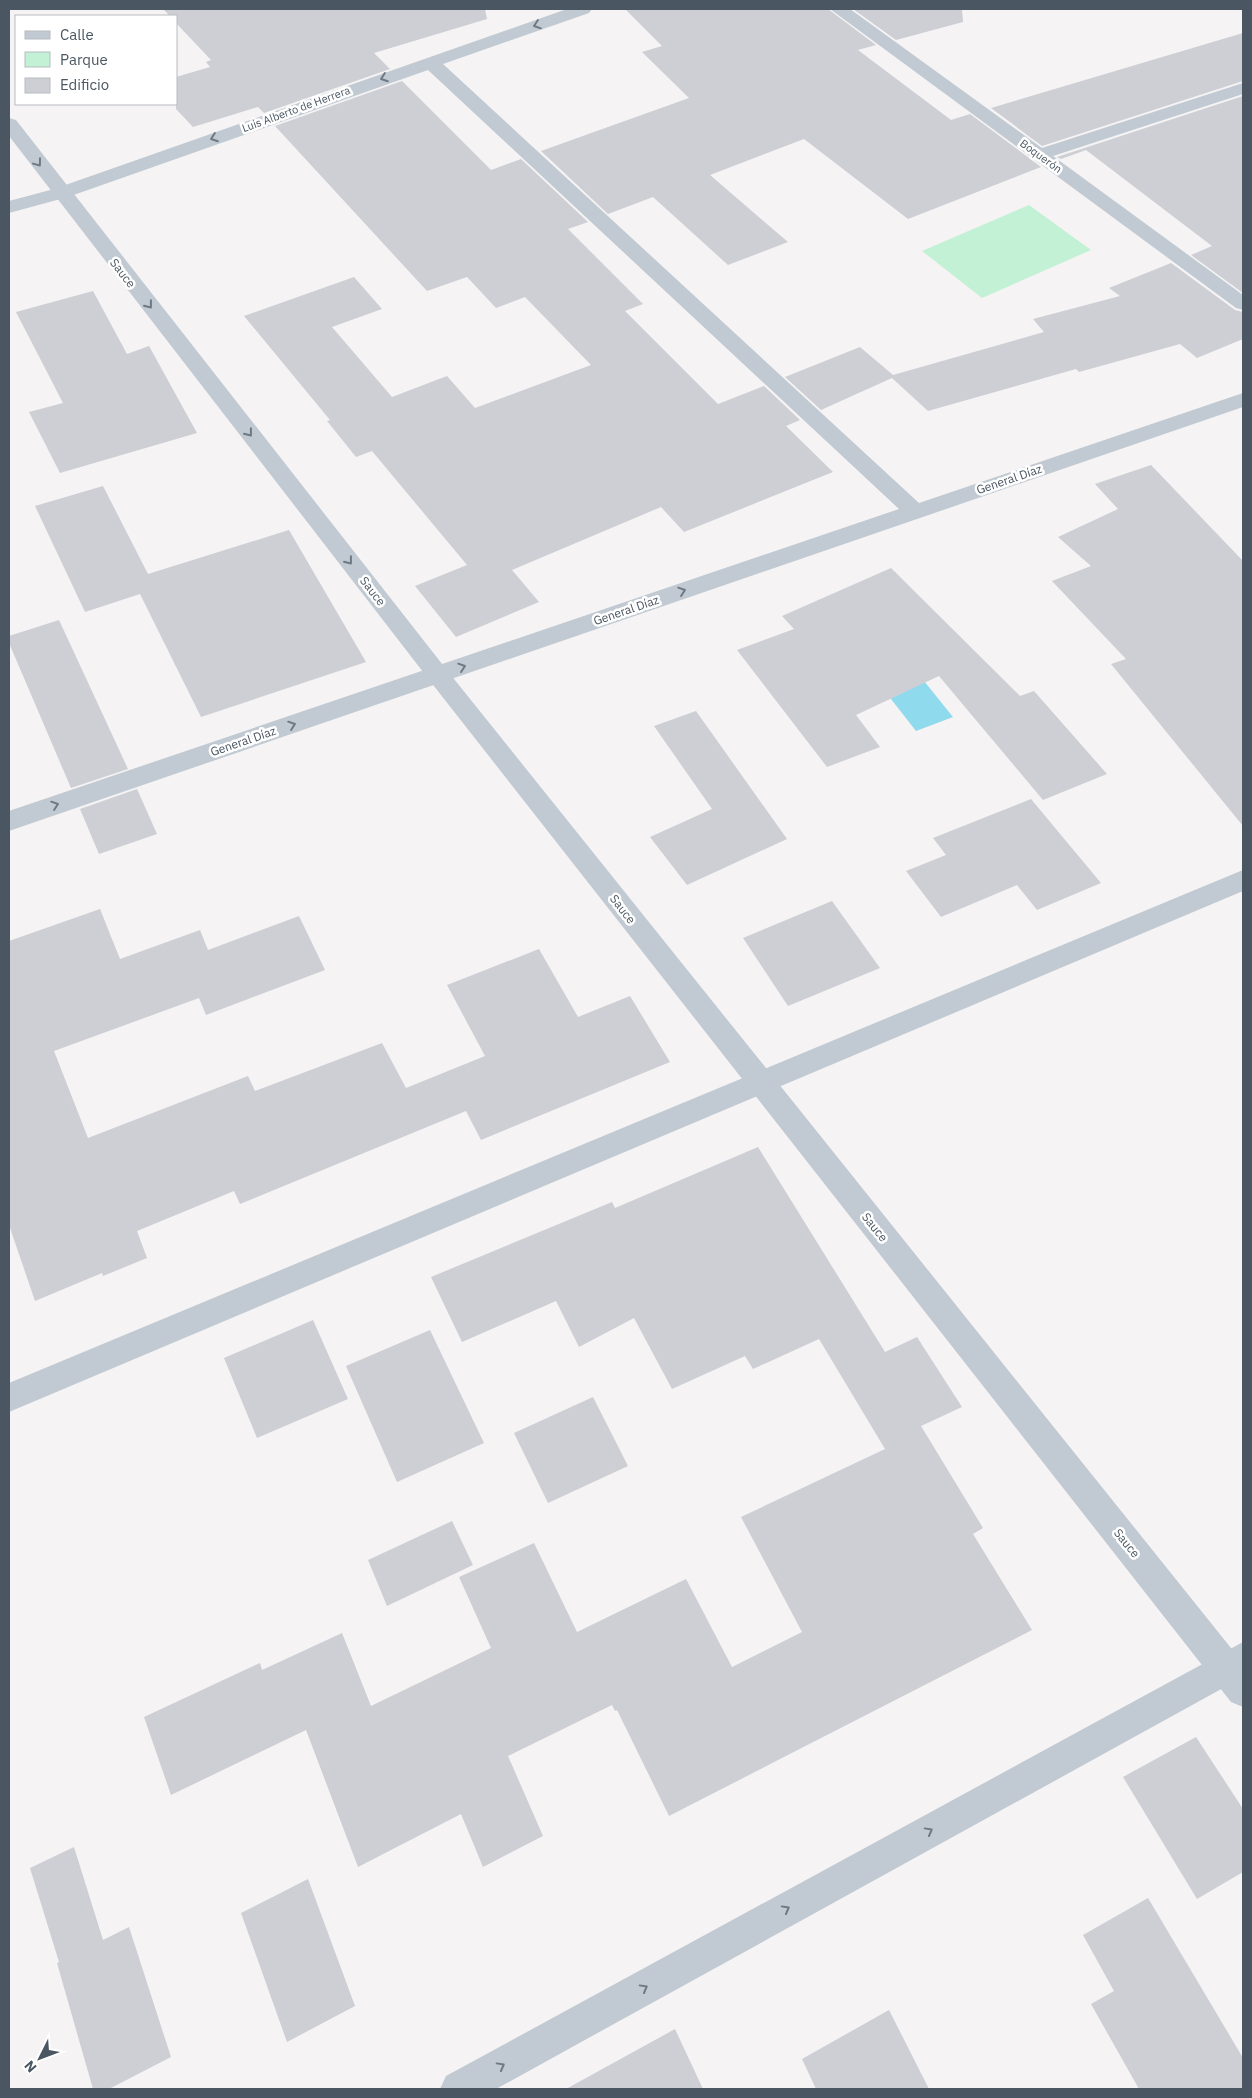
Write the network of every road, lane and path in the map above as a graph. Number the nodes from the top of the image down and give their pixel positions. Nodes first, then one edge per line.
1 (583, 9) edge
2 (839, 9) edge
3 (430, 62) junction
4 (1243, 88) edge
5 (9, 124) edge
6 (1039, 155) junction
7 (61, 193) junction
8 (9, 207) edge
9 (1243, 304) edge
10 (1243, 400) edge
11 (914, 511) junction
12 (438, 675) junction
13 (9, 820) edge
14 (1243, 880) edge
15 (760, 1082) junction
16 (9, 1398) edge
17 (1238, 1672) edge
18 (459, 2089) edge

1 -> 3 street, Luis Alberto de Herrera
2 - 6 street, Boquerón
3 -> 7 street, Luis Alberto de Herrera
3 - 11 street
4 - 6 street
5 -> 7 street, Sauce
6 - 9 street, Boquerón
7 - 8 street, Luis Alberto de Herrera
7 -> 12 street, Sauce
10 - 11 street, General Díaz
12 -> 11 street, General Díaz
13 -> 12 street, General Díaz
12 - 15 street, Sauce
14 - 15 street
15 - 16 street
15 - 17 street, Sauce
18 -> 17 street

